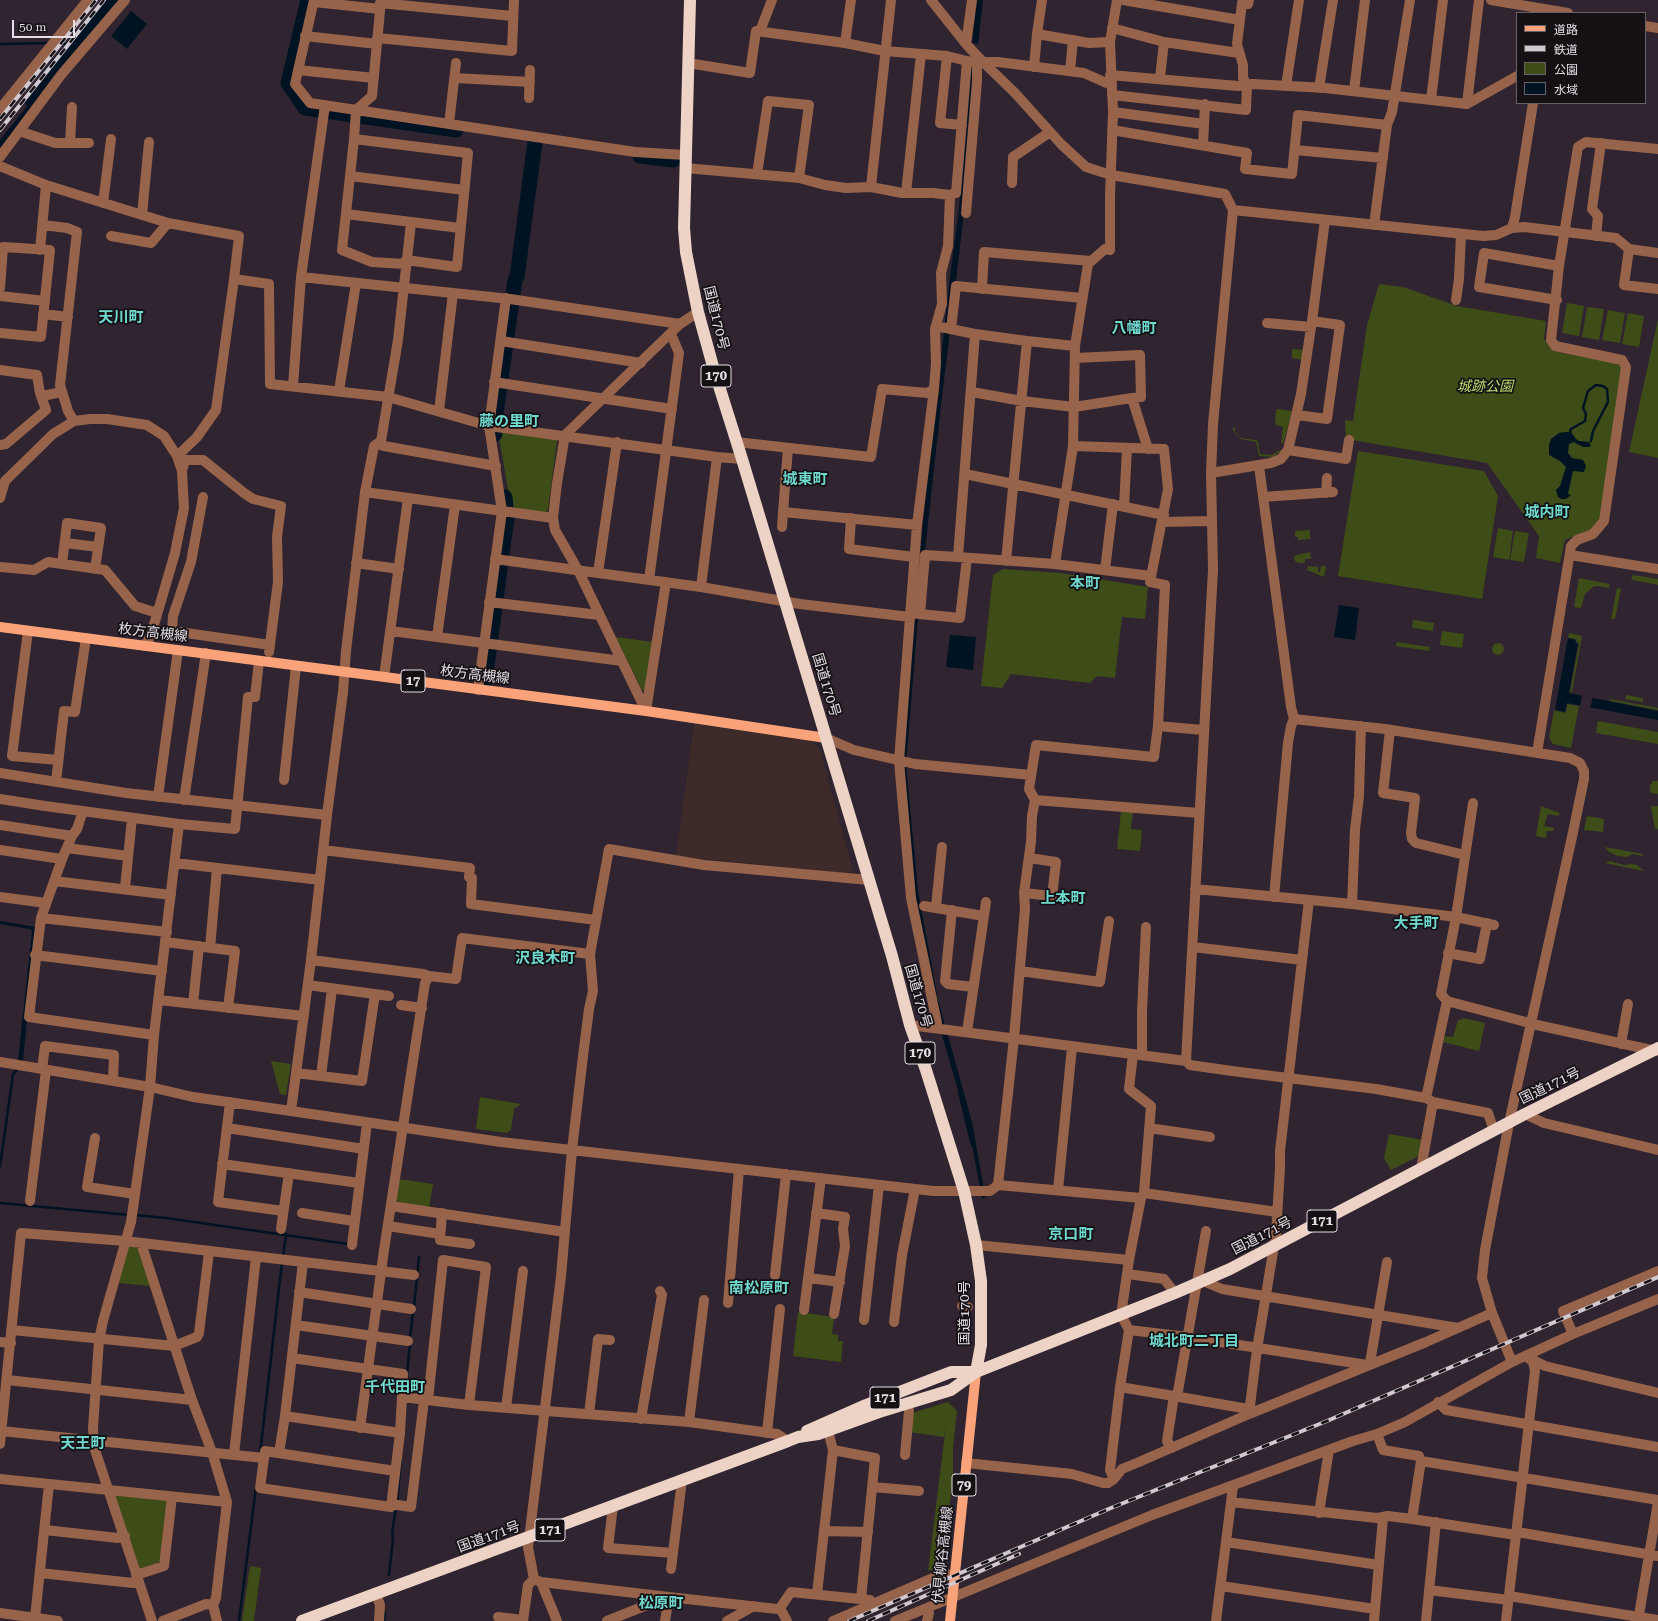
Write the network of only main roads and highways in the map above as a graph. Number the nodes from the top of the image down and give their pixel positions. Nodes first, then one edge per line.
1 (690, 0) edge
2 (0, 627) edge
3 (826, 738) junction
4 (1656, 1050) edge
5 (976, 1372) junction
6 (793, 1439) junction
7 (302, 1621) edge
8 (950, 1621) edge

1 - 3 highway, 国道170号 / 170
2 - 3 main road, 枚方高槻線 / 17
3 - 5 highway, 国道170号 / 170
4 - 5 highway, 国道171号 / 171
5 - 6 highway, 国道171号 / 171
5 - 6 highway, 国道171号 / 171
5 - 8 main road, 伏見柳谷高槻線 / 79
6 - 7 highway, 国道171号 / 171

